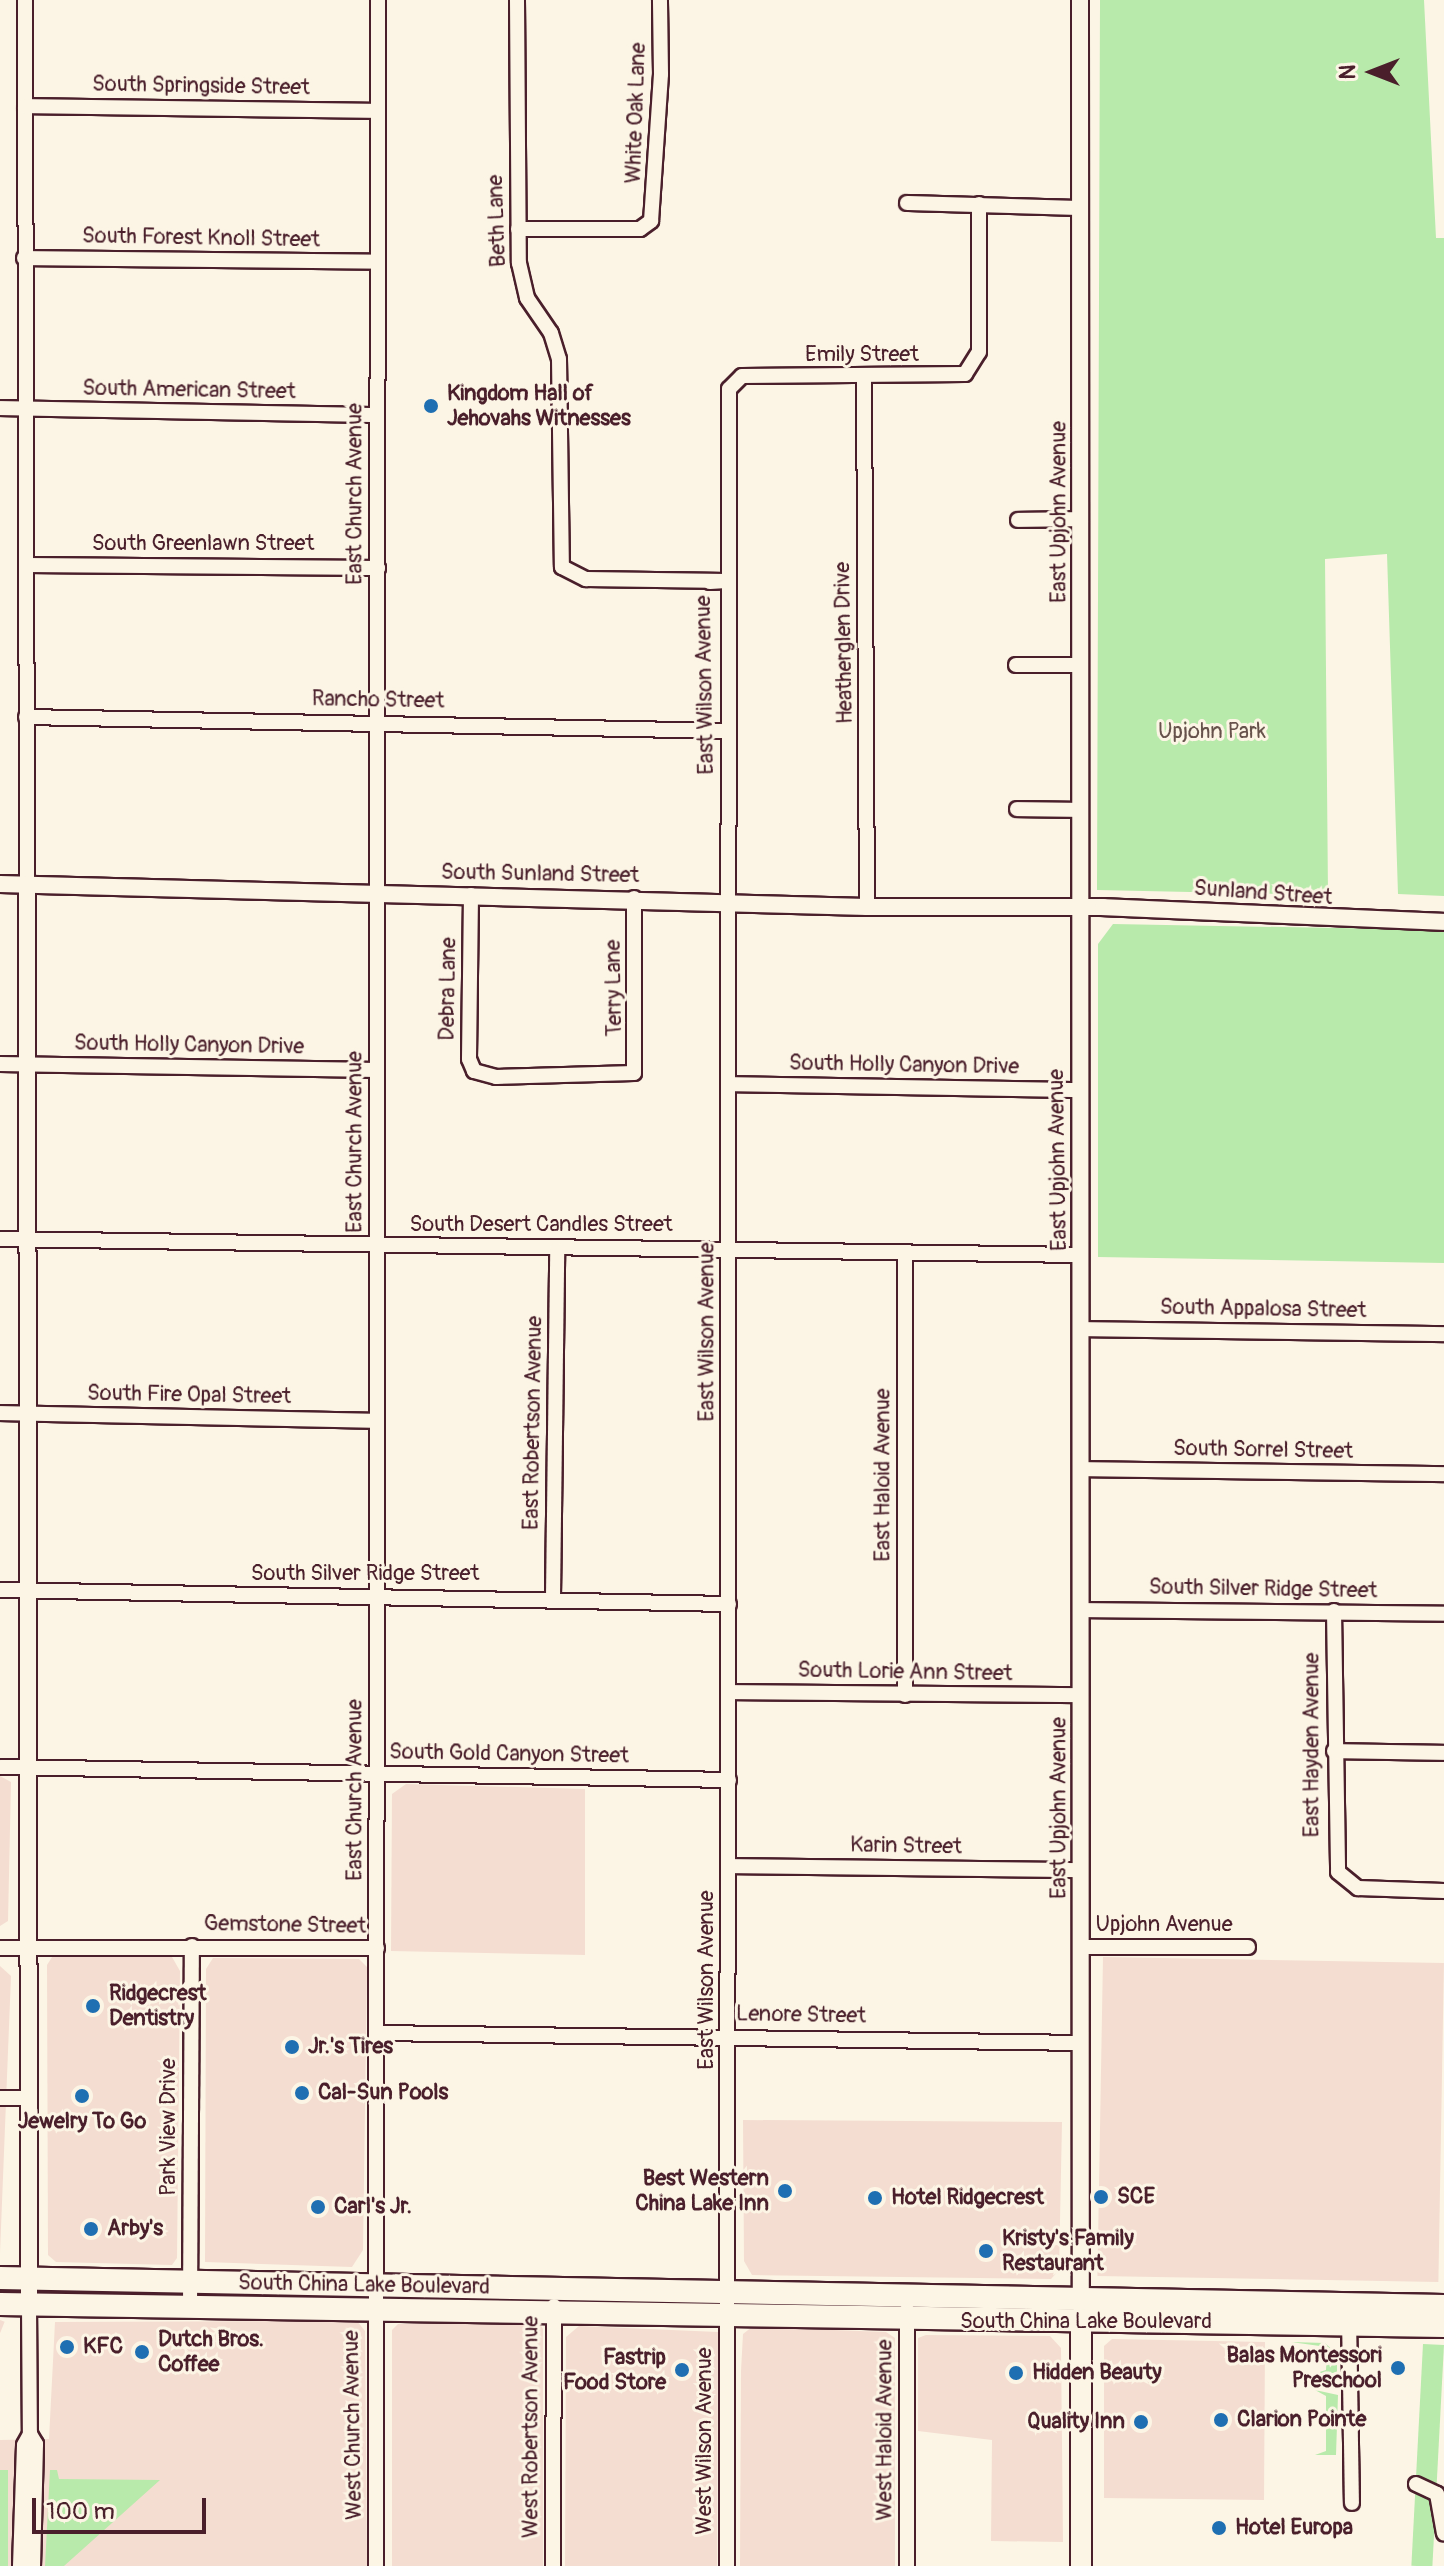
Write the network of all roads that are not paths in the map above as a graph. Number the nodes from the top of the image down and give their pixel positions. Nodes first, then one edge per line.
1 (25, 0) edge
2 (378, 0) edge
3 (517, 0) edge
4 (660, 0) edge
5 (1080, 0) edge
6 (25, 106) junction
7 (377, 111) junction
8 (907, 203) dead end
9 (979, 204) junction
10 (1080, 208) junction
11 (518, 229) junction
12 (24, 258) junction
13 (378, 262) junction
14 (738, 377) joint
15 (864, 378) junction
16 (0, 408) edge
17 (26, 408) junction
18 (377, 415) junction
19 (1081, 519) junction
20 (1018, 520) dead end
21 (27, 565) junction
22 (378, 568) junction
23 (718, 582) junction
24 (1016, 665) dead end
25 (1081, 665) junction
26 (26, 717) junction
27 (379, 722) junction
28 (729, 731) junction
29 (1017, 809) dead end
30 (1080, 810) junction
31 (0, 884) edge
32 (27, 884) junction
33 (377, 892) junction
34 (471, 895) junction
35 (634, 898) junction
36 (729, 901) junction
37 (1080, 906) junction
38 (867, 907) junction
39 (1444, 922) edge
40 (0, 1064) edge
41 (27, 1065) junction
42 (377, 1070) junction
43 (631, 1075) joint
44 (729, 1084) junction
45 (1079, 1090) junction
46 (0, 1239) edge
47 (28, 1240) junction
48 (378, 1247) junction
49 (729, 1247) junction
50 (557, 1250) junction
51 (905, 1254) junction
52 (1081, 1255) junction
53 (1082, 1329) junction
54 (1444, 1334) edge
55 (0, 1413) edge
56 (27, 1414) junction
57 (376, 1421) junction
58 (1081, 1469) junction
59 (1444, 1474) edge
60 (0, 1590) edge
61 (25, 1592) junction
62 (377, 1597) junction
63 (553, 1597) junction
64 (729, 1604) junction
65 (1082, 1610) junction
66 (1334, 1611) junction
67 (1444, 1614) edge
68 (729, 1692) junction
69 (905, 1695) junction
70 (1081, 1695) junction
71 (1334, 1751) junction
72 (1444, 1753) edge
73 (0, 1767) edge
74 (25, 1768) junction
75 (377, 1773) junction
76 (729, 1780) junction
77 (730, 1866) junction
78 (1081, 1870) junction
79 (1444, 1891) edge
80 (192, 1946) junction
81 (1081, 1947) junction
82 (1248, 1947) dead end
83 (0, 1948) edge
84 (27, 1948) junction
85 (377, 1948) junction
86 (377, 2033) junction
87 (727, 2036) junction
88 (1081, 2043) junction
89 (0, 2098) edge
90 (27, 2098) junction
91 (0, 2278) edge
92 (29, 2279) junction
93 (190, 2282) junction
94 (377, 2284) junction
95 (554, 2288) junction
96 (728, 2290) junction
97 (907, 2294) junction
98 (1081, 2297) junction
99 (0, 2304) edge
100 (29, 2305) junction
101 (1444, 2306) edge
102 (190, 2308) junction
103 (374, 2309) junction
104 (554, 2313) junction
105 (1349, 2314) junction
106 (728, 2317) junction
107 (907, 2320) junction
108 (1081, 2320) junction
109 (1444, 2326) edge
110 (30, 2434) junction
111 (1416, 2484) dead end
112 (1441, 2495) edge
113 (1352, 2503) dead end
114 (1444, 2533) edge
115 (20, 2566) edge
116 (33, 2566) edge
117 (376, 2566) edge
118 (553, 2566) edge
119 (727, 2566) edge
120 (907, 2566) edge
121 (1081, 2566) edge

1 - 6 street
2 - 7 street, East Church Avenue
3 - 11 street, Beth Lane
4 - 11 street, White Oak Lane
5 - 10 street, East Upjohn Avenue
6 - 7 street, South Springside Street
6 - 12 street
7 - 13 street, East Church Avenue
8 - 9 street
9 - 10 street
9 - 15 street, Emily Street
10 - 19 street, East Upjohn Avenue
11 - 23 street, Beth Lane
12 - 13 street, South Forest Knoll Street
12 - 17 street
13 - 18 street, East Church Avenue
14 - 15 street, Emily Street
14 - 23 street, East Wilson Avenue
15 - 38 street, Heatherglen Drive
16 - 17 street, South American Street
17 - 18 street, South American Street
17 - 21 street
18 - 22 street, East Church Avenue
19 - 20 street
19 - 25 street, East Upjohn Avenue
21 - 22 street, South Greenlawn Street
21 - 26 street
22 - 27 street, East Church Avenue
23 - 28 street, East Wilson Avenue
24 - 25 street
25 - 30 street, East Upjohn Avenue
26 - 27 street, Rancho Street
26 - 32 street
27 - 28 street, Rancho Street
27 - 33 street, East Church Avenue
28 - 36 street, East Wilson Avenue
29 - 30 street
30 - 37 street, East Upjohn Avenue
31 - 32 street, South Sunland Street
32 - 33 street, South Sunland Street
32 - 41 street
33 - 34 street, South Sunland Street
33 - 42 street, East Church Avenue
34 - 35 street, South Sunland Street
34 - 43 street, Debra Lane
35 - 36 street, South Sunland Street
35 - 43 street, Terry Lane
36 - 38 street, South Sunland Street
36 - 44 street, East Wilson Avenue
37 - 38 street, South Sunland Street
37 - 39 street, Sunland Street
37 - 45 street, East Upjohn Avenue
40 - 41 street, South Holly Canyon Drive
41 - 42 street, South Holly Canyon Drive
41 - 47 street
42 - 48 street, East Church Avenue
44 - 45 street, South Holly Canyon Drive
44 - 49 street, East Wilson Avenue
45 - 52 street, East Upjohn Avenue
46 - 47 street, South Desert Candles Street
47 - 48 street, South Desert Candles Street
47 - 56 street
48 - 50 street, South Desert Candles Street
48 - 57 street, East Church Avenue
49 - 50 street, South Desert Candles Street
49 - 51 street, South Desert Candles Street
49 - 64 street, East Wilson Avenue
50 - 63 street, East Robertson Avenue
51 - 52 street, South Desert Candles Street
51 - 69 street, East Haloid Avenue
52 - 53 street, East Upjohn Avenue
53 - 54 street, South Appalosa Street
53 - 58 street, East Upjohn Avenue
55 - 56 street, South Fire Opal Street
56 - 57 street, South Fire Opal Street
56 - 61 street
57 - 62 street, East Church Avenue
58 - 59 street, South Sorrel Street
58 - 65 street, East Upjohn Avenue
60 - 61 street, South Silver Ridge Street
61 - 62 street, South Silver Ridge Street
61 - 74 street
62 - 63 street, South Silver Ridge Street
62 - 75 street, East Church Avenue
63 - 64 street, South Silver Ridge Street
64 - 68 street, East Wilson Avenue
65 - 66 street, South Silver Ridge Street
65 - 70 street, East Upjohn Avenue
66 - 67 street, South Silver Ridge Street
66 - 71 street, East Hayden Avenue
68 - 69 street, South Lorie Ann Street
68 - 76 street, East Wilson Avenue
69 - 70 street, South Lorie Ann Street
70 - 78 street, East Upjohn Avenue
71 - 72 street
71 - 79 street, East Hayden Avenue
73 - 74 street, South Gold Canyon Street
74 - 75 street, South Gold Canyon Street
74 - 84 street
75 - 76 street, South Gold Canyon Street
75 - 85 street, East Church Avenue
76 - 77 street, East Wilson Avenue
77 - 78 street, Karin Street
77 - 87 street, East Wilson Avenue
78 - 81 street, East Upjohn Avenue
80 - 84 street, Gemstone Street
80 - 85 street, Gemstone Street
80 - 93 street, Park View Drive
81 - 82 street, Upjohn Avenue
81 - 88 street, East Upjohn Avenue
83 - 84 street, Gemstone Street
84 - 90 street
85 - 86 street, East Church Avenue
86 - 87 street, Lenore Street
86 - 94 street, East Church Avenue
87 - 88 street, Lenore Street
87 - 96 street, East Wilson Avenue
88 - 98 street, East Upjohn Avenue
89 - 90 street
90 - 92 street
91 - 92 main road, South China Lake Boulevard
92 - 93 main road, South China Lake Boulevard
92 - 100 street
93 - 94 main road, South China Lake Boulevard
93 - 102 street, Park View Drive
94 - 95 main road, South China Lake Boulevard
94 - 103 street, West Church Avenue
95 - 96 main road, South China Lake Boulevard
95 - 104 street, West Robertson Avenue
96 - 97 main road, South China Lake Boulevard
96 - 106 street
97 - 98 main road, South China Lake Boulevard
97 - 107 street, West Haloid Avenue
98 - 105 main road, South China Lake Boulevard
98 - 108 street, East Upjohn Avenue
99 - 100 main road, South China Lake Boulevard
100 - 102 main road, South China Lake Boulevard
100 - 110 street
101 - 105 main road, South China Lake Boulevard
102 - 103 main road, South China Lake Boulevard
103 - 104 main road, South China Lake Boulevard
103 - 117 street, West Church Avenue
104 - 106 main road, South China Lake Boulevard
104 - 118 street, West Robertson Avenue
105 - 108 main road, South China Lake Boulevard
105 - 109 main road, South China Lake Boulevard
105 - 113 street
106 - 107 main road, South China Lake Boulevard
106 - 119 street, West Wilson Avenue
107 - 108 main road, South China Lake Boulevard
107 - 120 street, West Haloid Avenue
108 - 121 main road
110 - 115 street
110 - 116 street
111 - 112 street
112 - 114 street

